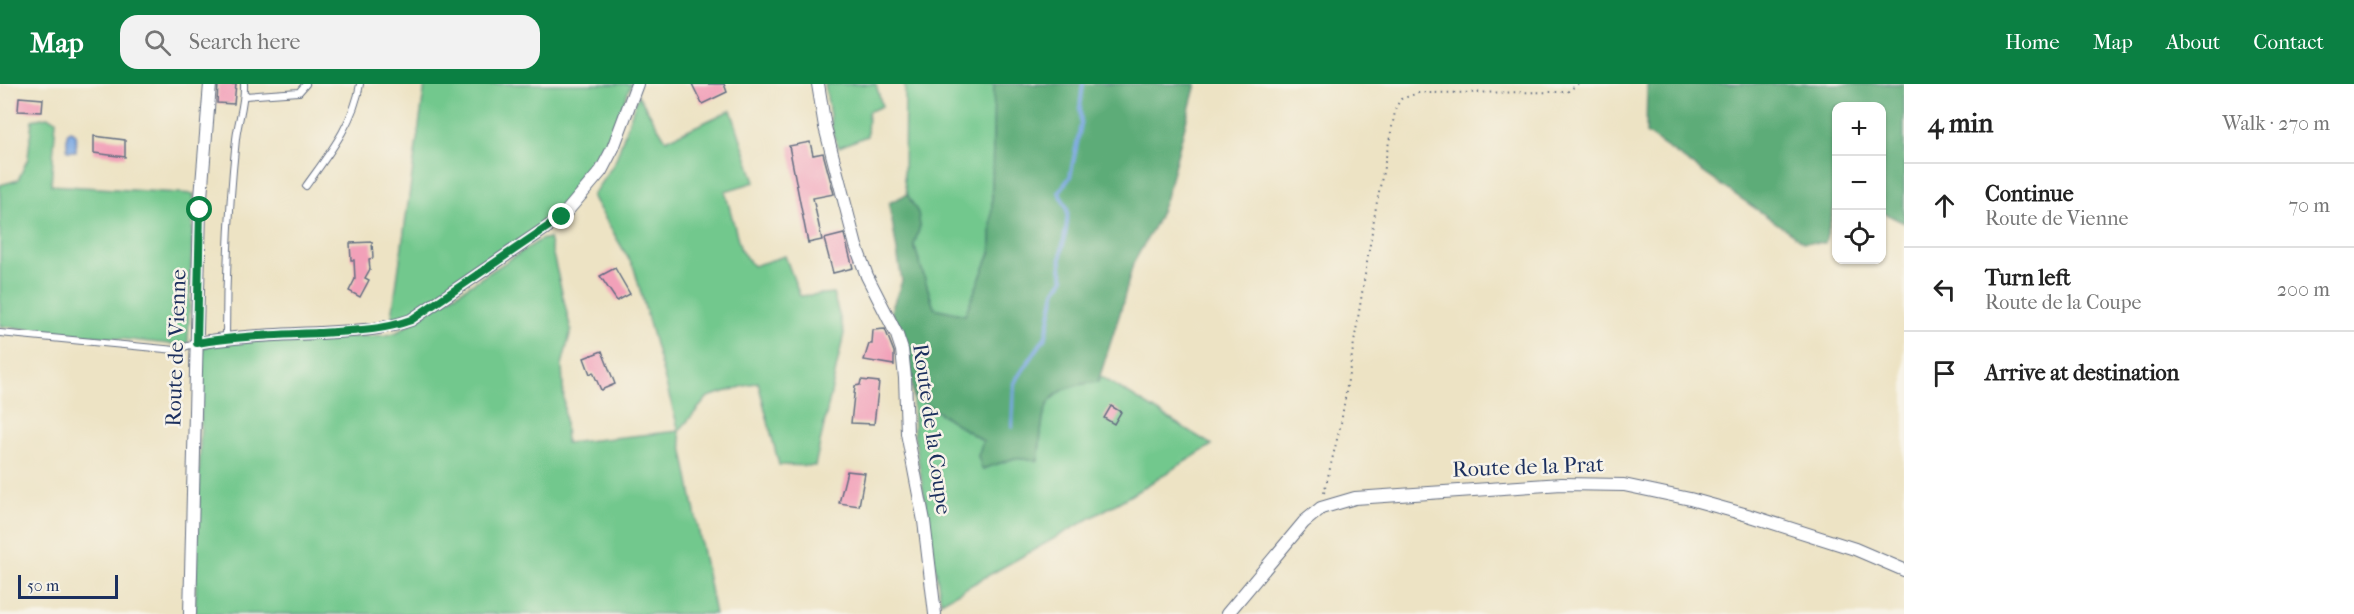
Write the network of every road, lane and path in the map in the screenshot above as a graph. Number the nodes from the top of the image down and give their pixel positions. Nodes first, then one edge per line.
1 (210, 84) edge
2 (244, 84) edge
3 (306, 84) edge
4 (360, 84) edge
5 (637, 84) edge
6 (818, 84) edge
7 (1578, 84) edge
8 (245, 96) junction
9 (306, 186) dead end
10 (0, 333) edge
11 (226, 338) junction
12 (197, 343) junction
13 (1322, 508) junction
14 (1904, 570) edge
15 (190, 614) edge
16 (936, 614) edge
17 (1227, 614) edge

1 - 12 street, Route de Vienne
2 - 8 lane
3 - 8 lane
4 - 9 lane
5 - 11 street
6 - 16 street, Route de la Coupe
7 - 13 path
8 - 11 lane
10 - 12 lane
11 - 12 street
12 - 15 street, Route de Vienne
13 - 14 street, Route de la Prat
13 - 17 street, Route de la Prat

